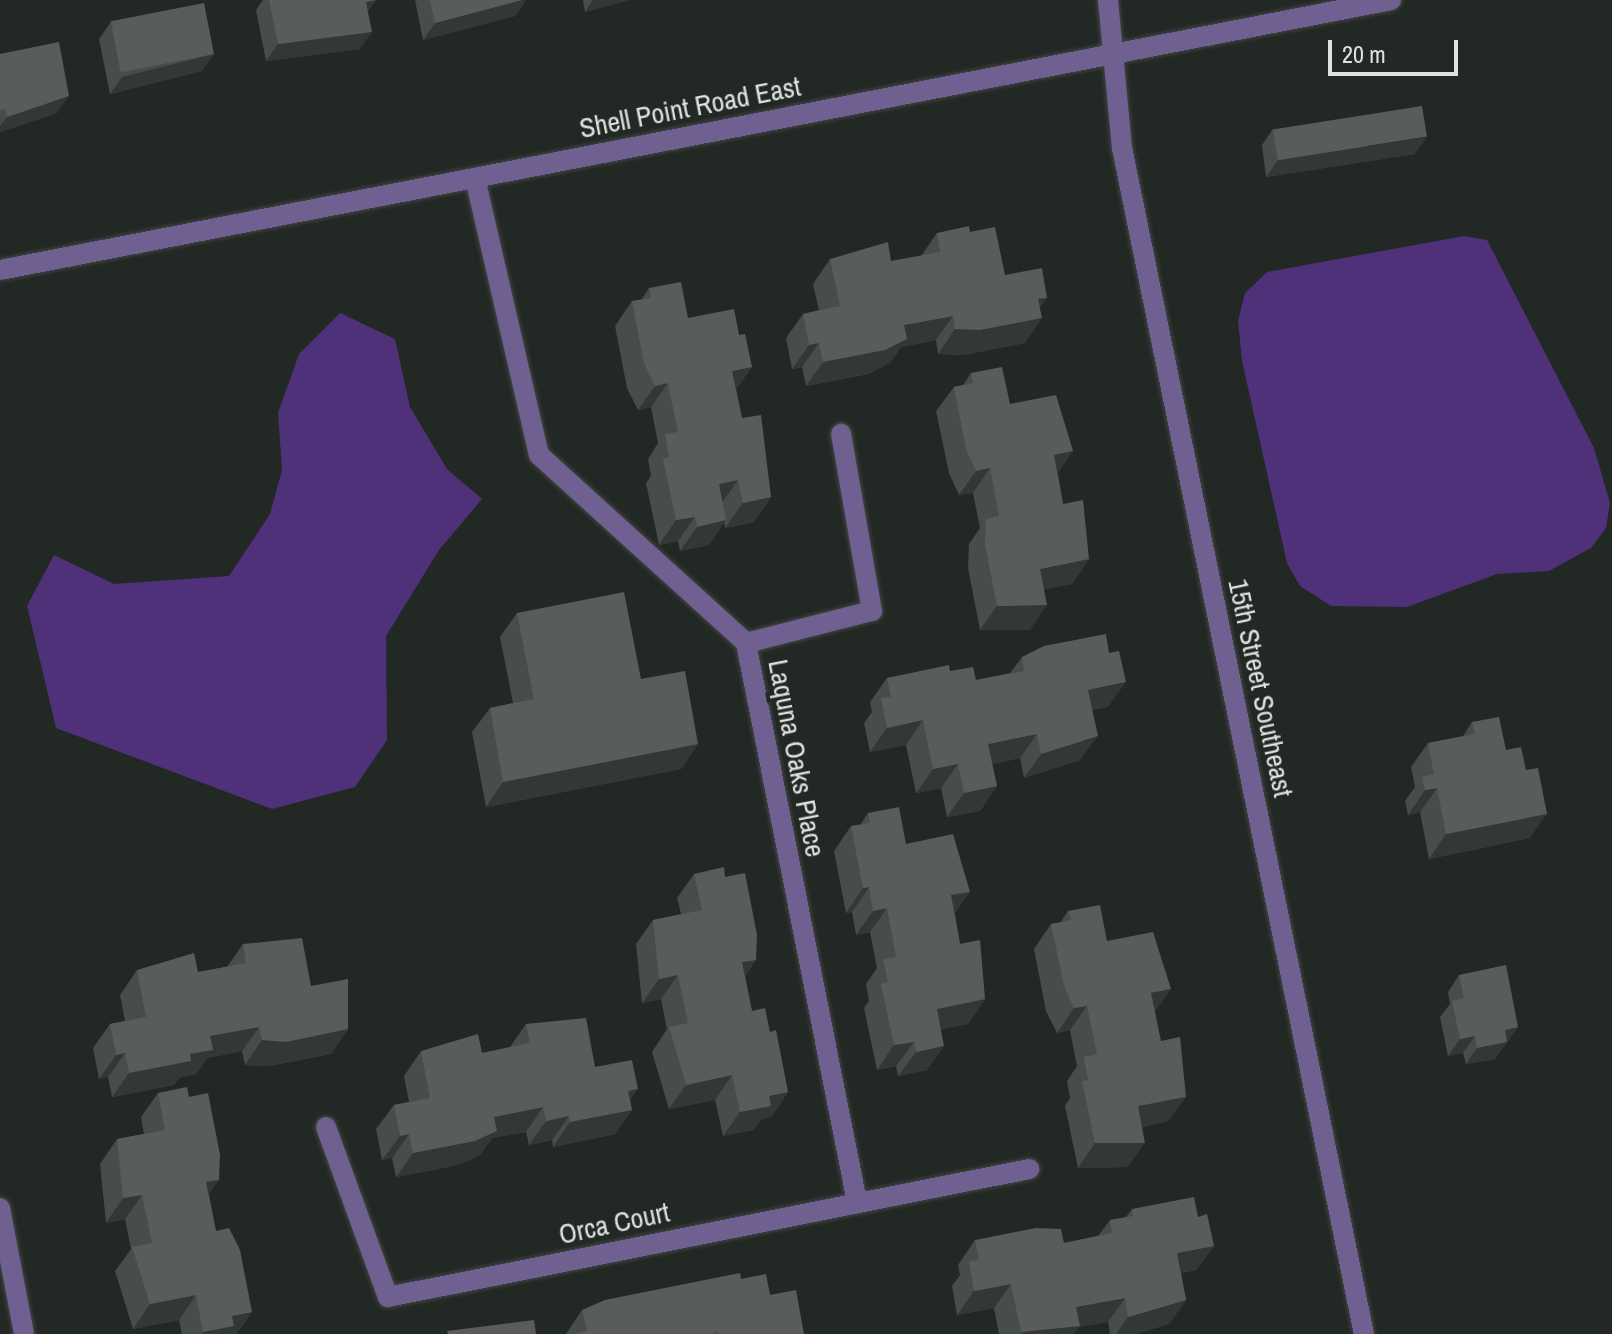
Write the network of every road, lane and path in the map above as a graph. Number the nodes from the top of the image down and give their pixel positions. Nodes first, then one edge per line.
1 (1108, 0) edge
2 (1391, 0) edge
3 (1118, 51) junction
4 (475, 178) junction
5 (0, 270) edge
6 (841, 434) dead end
7 (746, 643) junction
8 (326, 1127) dead end
9 (1029, 1169) dead end
10 (857, 1202) junction
11 (0, 1208) edge
12 (24, 1334) edge
13 (1364, 1334) edge

1 - 3 street, 15th Street Southeast
2 - 3 street, Shell Point Road East
3 - 4 street, Shell Point Road East
3 - 13 street, 15th Street Southeast
4 - 5 street, Shell Point Road East
4 - 7 street, Laquna Oaks Place
6 - 7 street
7 - 10 street, Laquna Oaks Place
8 - 10 street, Orca Court
9 - 10 street, Orca Court
11 - 12 street

